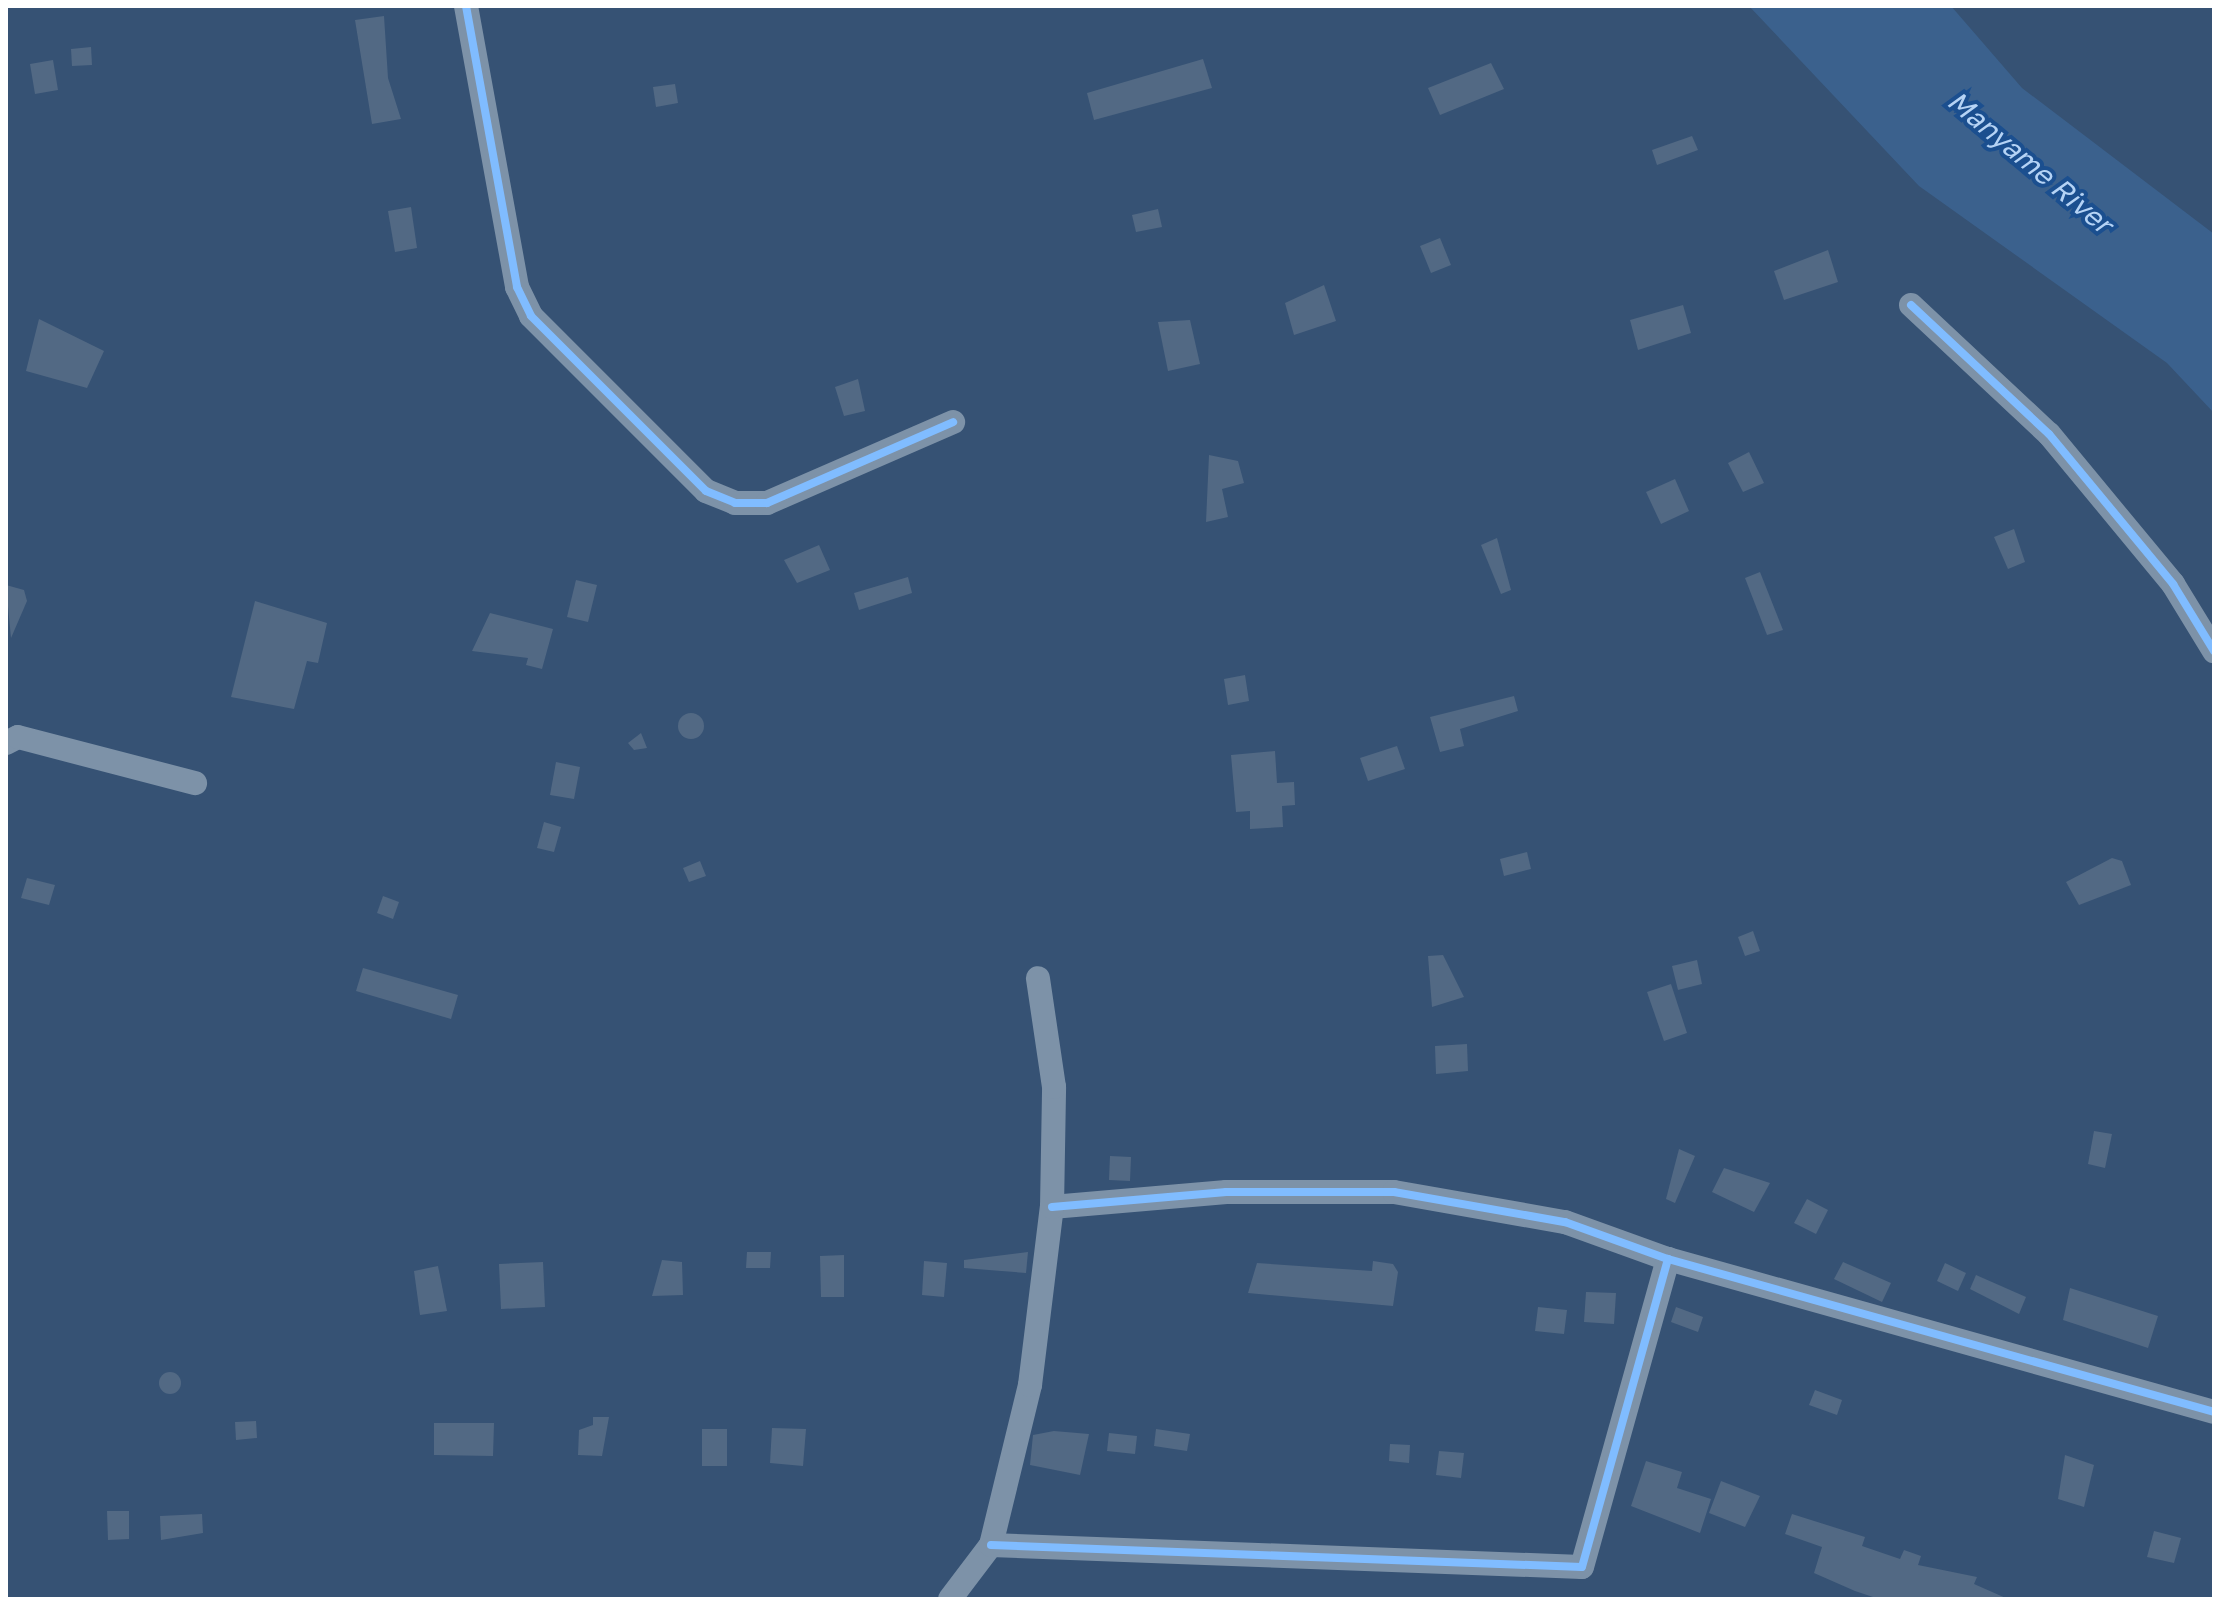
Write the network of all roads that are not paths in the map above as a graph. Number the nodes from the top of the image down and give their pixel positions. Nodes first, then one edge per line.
1 (466, 6) edge
2 (1911, 305) dead end
3 (953, 422) dead end
4 (2214, 651) edge
5 (6, 743) edge
6 (195, 783) dead end
7 (1038, 978) dead end
8 (1052, 1207) junction
9 (1668, 1259) junction
10 (2214, 1412) edge
11 (991, 1545) junction
12 (950, 1599) edge

1 - 3 street
2 - 4 street
5 - 6 street
7 - 8 street
8 - 9 street
8 - 11 street
9 - 10 street
9 - 11 street
11 - 12 street

